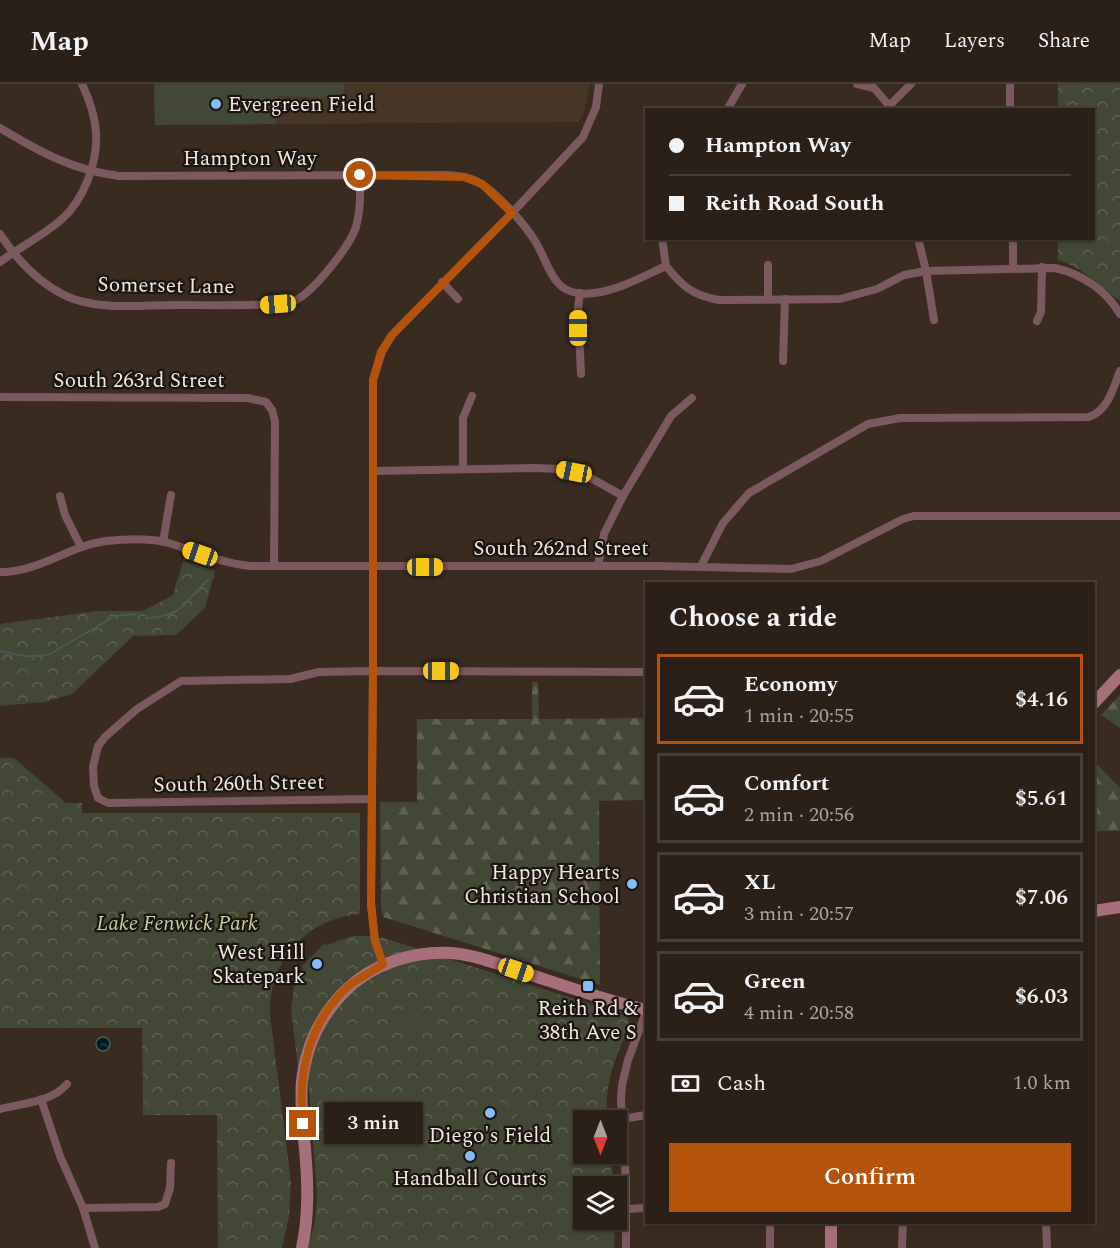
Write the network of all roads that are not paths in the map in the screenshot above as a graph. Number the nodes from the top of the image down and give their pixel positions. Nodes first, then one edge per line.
1 (82, 84) edge
2 (742, 84) edge
3 (857, 84) edge
4 (911, 84) edge
5 (1010, 84) edge
6 (599, 85) edge
7 (891, 107) edge
8 (728, 108) edge
9 (1010, 108) edge
10 (0, 128) edge
11 (90, 171) junction
12 (360, 175) junction
13 (512, 213) junction
14 (0, 234) edge
15 (662, 240) edge
16 (918, 240) edge
17 (1013, 240) edge
18 (12, 252) junction
19 (0, 262) edge
20 (768, 265) dead end
21 (666, 266) junction
22 (1042, 267) junction
23 (1013, 268) junction
24 (926, 271) junction
25 (442, 282) junction
26 (580, 293) junction
27 (768, 299) junction
28 (785, 299) junction
29 (458, 300) dead end
30 (1120, 314) edge
31 (934, 320) dead end
32 (1037, 321) dead end
33 (783, 361) dead end
34 (1120, 371) edge
35 (581, 374) dead end
36 (472, 396) dead end
37 (0, 397) edge
38 (692, 398) dead end
39 (463, 469) junction
40 (373, 471) junction
41 (171, 495) dead end
42 (60, 496) dead end
43 (623, 496) junction
44 (1120, 516) edge
45 (163, 542) junction
46 (81, 548) junction
47 (274, 566) junction
48 (598, 566) junction
49 (700, 566) junction
50 (373, 567) junction
51 (0, 572) edge
52 (373, 671) junction
53 (645, 672) edge
54 (1120, 675) edge
55 (1095, 702) edge
56 (372, 799) junction
57 (1120, 907) edge
58 (1095, 911) edge
59 (383, 964) junction
60 (645, 1011) edge
61 (645, 1014) edge
62 (67, 1084) dead end
63 (41, 1099) junction
64 (0, 1109) edge
65 (622, 1110) edge
66 (645, 1115) edge
67 (627, 1118) edge
68 (171, 1163) dead end
69 (83, 1208) junction
70 (645, 1208) edge
71 (627, 1209) edge
72 (770, 1224) edge
73 (831, 1224) edge
74 (903, 1224) edge
75 (1046, 1224) edge
76 (626, 1230) edge
77 (95, 1248) edge
78 (302, 1248) edge
79 (626, 1248) edge
80 (770, 1248) edge
81 (831, 1248) edge
82 (902, 1248) edge
83 (1047, 1248) edge

1 - 11 street
2 - 8 street
3 - 7 street
4 - 7 street
5 - 9 street
6 - 13 street
10 - 11 street, Hampton Way
11 - 12 street, Hampton Way
11 - 18 street
12 - 13 street, Hampton Way
12 - 18 street, Somerset Lane
13 - 25 street
13 - 26 street, Hampton Way
14 - 18 street, Somerset Lane
15 - 21 street
16 - 24 street
17 - 23 street
18 - 19 street
20 - 27 street
21 - 26 street
21 - 27 street
22 - 23 street
22 - 30 street
22 - 32 street
23 - 24 street
24 - 28 street
24 - 31 street
25 - 29 street
25 - 40 street
26 - 35 street
27 - 28 street
28 - 33 street
34 - 49 street
36 - 39 street
37 - 47 street, South 263rd Street
38 - 43 street
39 - 40 street
39 - 43 street
40 - 50 street
41 - 45 street
42 - 46 street
43 - 48 street
44 - 49 street, South 262nd Street
45 - 46 street, South 262nd Street
45 - 47 street, South 262nd Street
46 - 51 street, South 262nd Street
47 - 50 street, South 262nd Street
48 - 49 street, South 262nd Street
48 - 50 street, South 262nd Street
50 - 52 street
52 - 53 street
52 - 56 street
52 - 56 street, South 260th Street
54 - 55 main road
56 - 59 street
57 - 58 main road
59 - 60 main road
59 - 78 main road
61 - 65 street
62 - 63 street
63 - 64 street
63 - 69 street
66 - 67 street
68 - 69 street
69 - 77 street
70 - 71 street
72 - 80 street
73 - 81 main road
74 - 82 street
75 - 83 street
76 - 79 street

